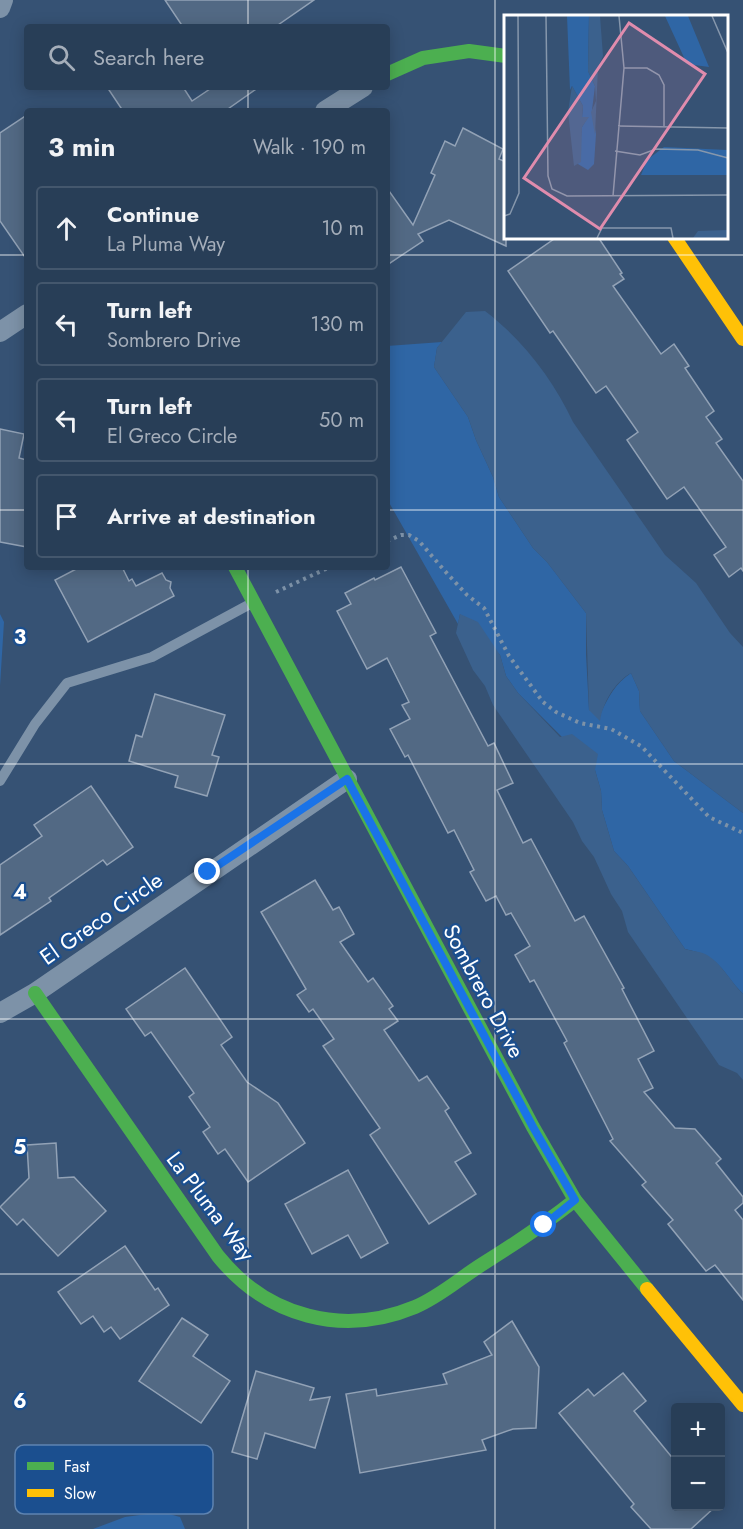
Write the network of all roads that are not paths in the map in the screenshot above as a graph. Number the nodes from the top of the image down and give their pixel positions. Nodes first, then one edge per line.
1 (3, 0) edge
2 (0, 8) edge
3 (504, 56) edge
4 (390, 73) edge
5 (358, 90) edge
6 (330, 108) edge
7 (675, 238) edge
8 (24, 316) edge
9 (0, 333) edge
10 (743, 339) edge
11 (237, 570) edge
12 (254, 602) junction
13 (347, 779) junction
14 (0, 780) edge
15 (35, 993) junction
16 (0, 1013) edge
17 (575, 1200) junction
18 (743, 1405) edge

1 - 2 street
3 - 4 street
5 - 6 street
7 - 10 street
8 - 9 street
11 - 12 street, Sombrero Drive
12 - 13 street, Sombrero Drive
12 - 14 lane
13 - 15 street, El Greco Circle
13 - 17 street, Sombrero Drive
15 - 16 street, El Greco Circle
15 - 17 street, La Pluma Way
17 - 18 street, Sombrero Drive

